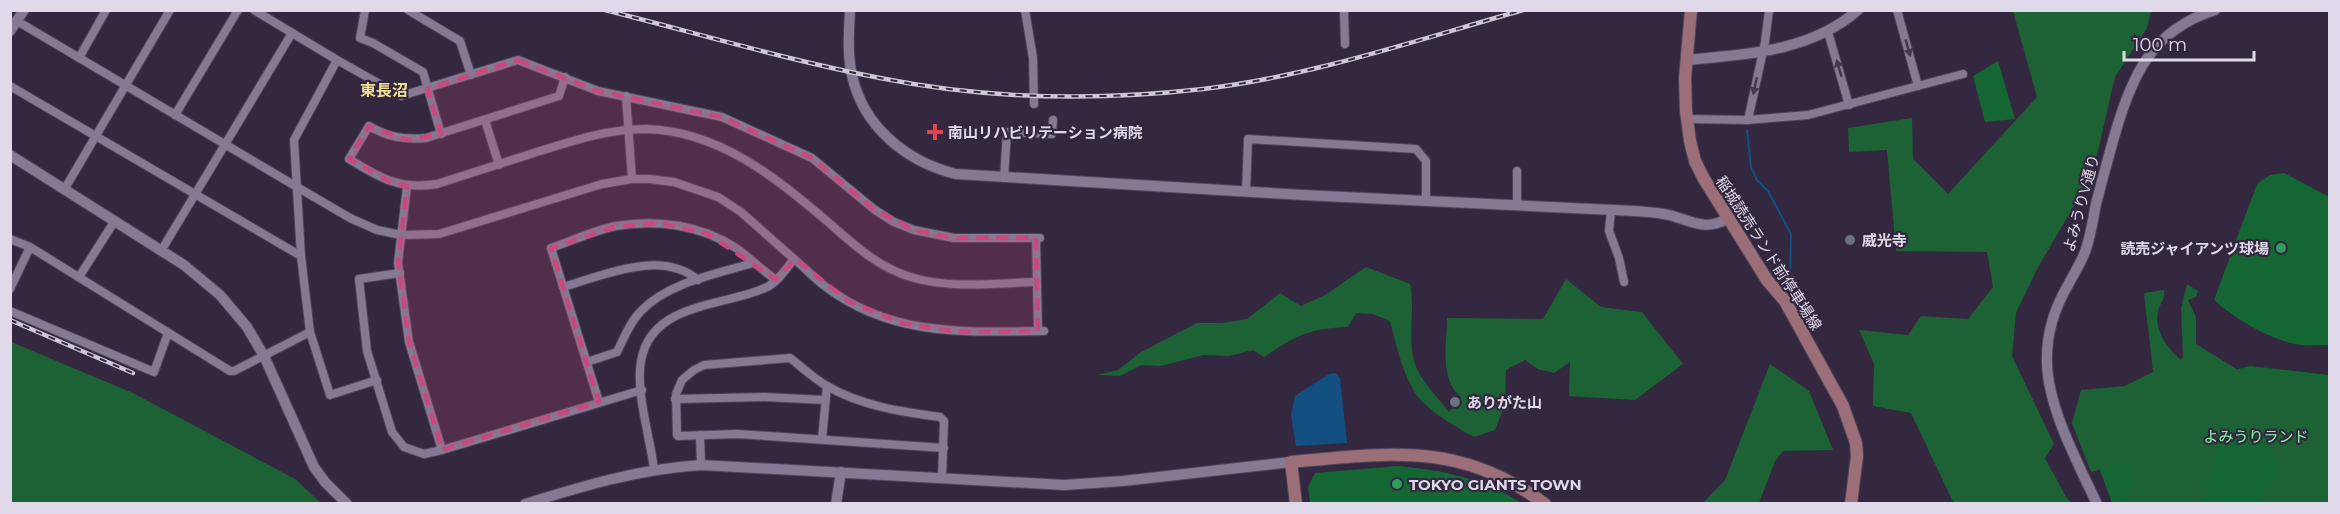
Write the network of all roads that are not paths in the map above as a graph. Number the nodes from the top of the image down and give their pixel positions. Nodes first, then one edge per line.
1 (24, 10) edge
2 (106, 10) edge
3 (170, 10) edge
4 (238, 10) edge
5 (254, 10) edge
6 (365, 10) edge
7 (408, 10) edge
8 (850, 10) edge
9 (1025, 10) edge
10 (1344, 10) edge
11 (1691, 10) edge
12 (1769, 10) edge
13 (1858, 10) edge
14 (1897, 10) edge
15 (2215, 10) edge
16 (14, 26) edge
17 (1828, 32) junction
18 (292, 33) junction
19 (1345, 44) dead end
20 (1763, 52) junction
21 (79, 58) junction
22 (337, 60) junction
23 (1686, 60) junction
24 (1963, 74) dead end
25 (471, 75) junction
26 (565, 77) junction
27 (10, 86) edge
28 (126, 86) junction
29 (1918, 86) junction
30 (427, 88) junction
31 (626, 96) junction
32 (1034, 104) dead end
33 (1849, 105) junction
34 (175, 115) junction
35 (1687, 119) junction
36 (485, 120) junction
37 (1053, 120) dead end
38 (1748, 120) junction
39 (628, 130) junction
40 (441, 134) junction
41 (96, 137) junction
42 (226, 145) junction
43 (10, 155) edge
44 (499, 165) junction
45 (1516, 171) dead end
46 (1004, 178) junction
47 (632, 179) junction
48 (407, 186) junction
49 (297, 187) junction
50 (64, 190) junction
51 (1246, 192) junction
52 (194, 195) junction
53 (1426, 201) junction
54 (1517, 206) junction
55 (1611, 210) junction
56 (1729, 218) junction
57 (114, 222) junction
58 (401, 235) junction
59 (10, 238) edge
60 (30, 247) junction
61 (161, 251) junction
62 (301, 256) junction
63 (794, 259) junction
64 (753, 263) junction
65 (400, 273) junction
66 (79, 277) junction
67 (698, 280) junction
68 (776, 280) junction
69 (1036, 282) junction
70 (1623, 282) dead end
71 (563, 287) junction
72 (10, 289) edge
73 (10, 311) edge
74 (310, 332) junction
75 (168, 333) junction
76 (264, 356) junction
77 (587, 362) junction
78 (377, 380) junction
79 (827, 386) junction
80 (642, 390) junction
81 (675, 399) junction
82 (824, 400) junction
83 (599, 402) junction
84 (700, 435) junction
85 (822, 439) junction
86 (944, 448) junction
87 (442, 450) junction
88 (1291, 462) junction
89 (700, 465) junction
90 (654, 469) junction
91 (841, 472) junction
92 (942, 478) junction
93 (347, 504) edge
94 (525, 504) edge
95 (836, 504) edge
96 (1296, 504) edge
97 (1545, 504) edge
98 (1851, 504) edge
99 (2097, 504) edge

1 - 16 street
2 - 21 street
3 - 28 street
4 - 34 street
5 - 18 street
6 - 30 street
7 - 25 street
8 - 46 street
9 - 32 street
10 - 19 street
11 - 23 main road, 稲城読売ランド前停車場線
12 - 20 street
13 - 17 street
14 -> 29 street
15 - 99 street, よみうりV通り
16 - 21 street
17 - 20 street
33 -> 17 street
18 - 22 street
18 - 42 street
20 - 23 street
20 -> 38 street
21 - 28 street
22 - 30 street
22 - 49 street
23 - 35 main road, 稲城読売ランド前停車場線
24 - 29 street
25 - 26 street
25 - 30 street
26 - 31 street
26 - 36 street
27 - 41 street
28 - 34 street
28 - 41 street
29 - 33 street
30 - 40 street
31 - 39 street
31 - 69 street
33 - 38 street
34 - 42 street
35 - 38 street
35 - 56 main road, 稲城読売ランド前停車場線
36 - 40 street
36 - 44 street
37 - 46 street
39 - 44 street
39 - 47 street
39 - 69 street
40 - 48 street
41 - 50 street
41 - 52 street
42 - 49 street
42 - 52 street
43 - 50 street
44 - 48 street
45 - 54 street
46 - 51 street
47 - 58 street
47 - 63 street
48 - 58 street
49 - 58 street
49 - 62 street
50 - 57 street
51 - 53 street
51 - 53 street
52 - 61 street
52 - 62 street
53 - 54 street
54 - 55 street
55 - 56 street
55 - 70 street
56 - 98 main road, 稲城読売ランド前停車場線
57 - 61 street
57 - 66 street
58 - 65 street
59 - 60 street
60 - 66 street
60 - 72 street
61 - 76 street
62 - 74 street
63 - 68 street
63 - 69 street
64 - 67 street
64 - 68 street
64 - 71 street
65 - 78 street
65 - 87 street
66 - 75 street
67 - 71 street
67 - 77 street
68 - 80 street
71 - 77 street
73 - 75 street
74 - 76 street
74 - 78 street
75 - 76 street
76 - 93 street
77 - 83 street
78 - 87 street
79 - 81 street
79 - 82 street
79 - 86 street
80 - 83 street
80 - 90 street
81 - 82 street
81 - 84 street
82 - 85 street
83 - 87 street
84 - 85 street
84 - 89 street
85 - 86 street
86 - 92 street
88 - 92 street
88 - 96 main road
88 - 97 main road
89 - 90 street
89 - 91 street
90 - 94 street
91 - 92 street
91 - 95 street

